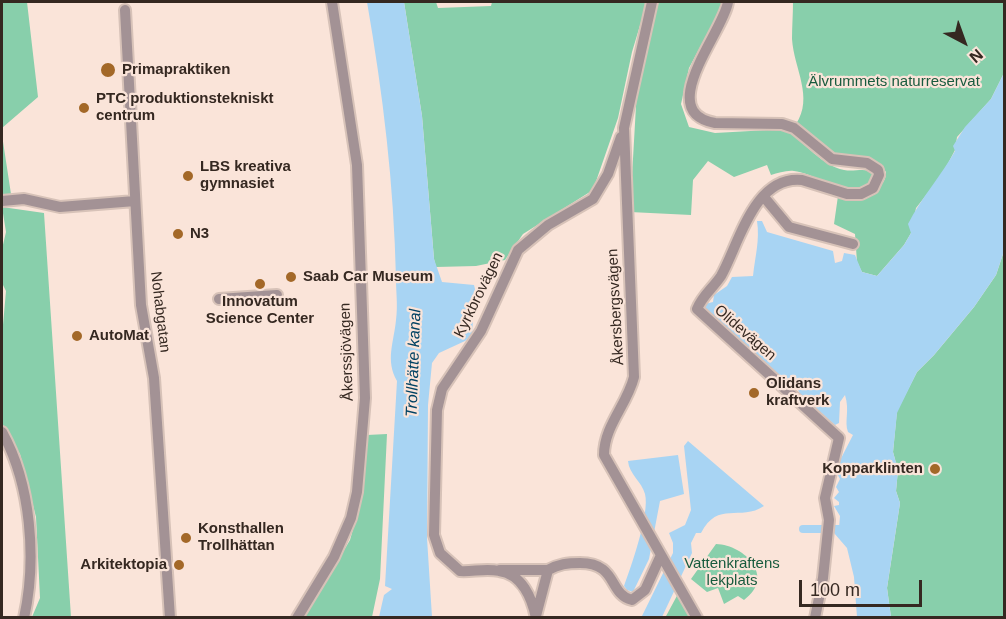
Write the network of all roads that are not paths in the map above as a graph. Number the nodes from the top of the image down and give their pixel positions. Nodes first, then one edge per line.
1 (332, 2) edge
2 (652, 2) edge
3 (728, 2) edge
4 (125, 10) dead end
5 (624, 128) junction
6 (764, 197) junction
7 (2, 201) edge
8 (135, 201) junction
9 (853, 244) dead end
10 (277, 295) dead end
11 (219, 299) dead end
12 (2, 432) edge
13 (663, 558) junction
14 (500, 570) junction
15 (548, 570) junction
16 (536, 617) edge
17 (24, 618) edge
18 (170, 618) edge
19 (297, 618) edge
20 (697, 618) edge
21 (815, 618) edge

1 - 19 street, Åkerssjövägen
2 - 5 street, Åkersbergsvägen
3 - 6 street, Olidevägen
4 - 8 street, Nohabgatan
5 - 13 street, Åkersbergsvägen
5 - 14 street, Kyrkbrovägen
6 - 9 street
6 - 21 street, Olidevägen
7 - 8 street
8 - 18 street, Nohabgatan
10 - 11 street
12 - 17 street
13 - 15 street, Kyrkbrovägen
13 - 20 street, Åkersbergsvägen
14 - 15 street, Kyrkbrovägen
14 - 16 street
15 - 16 street

